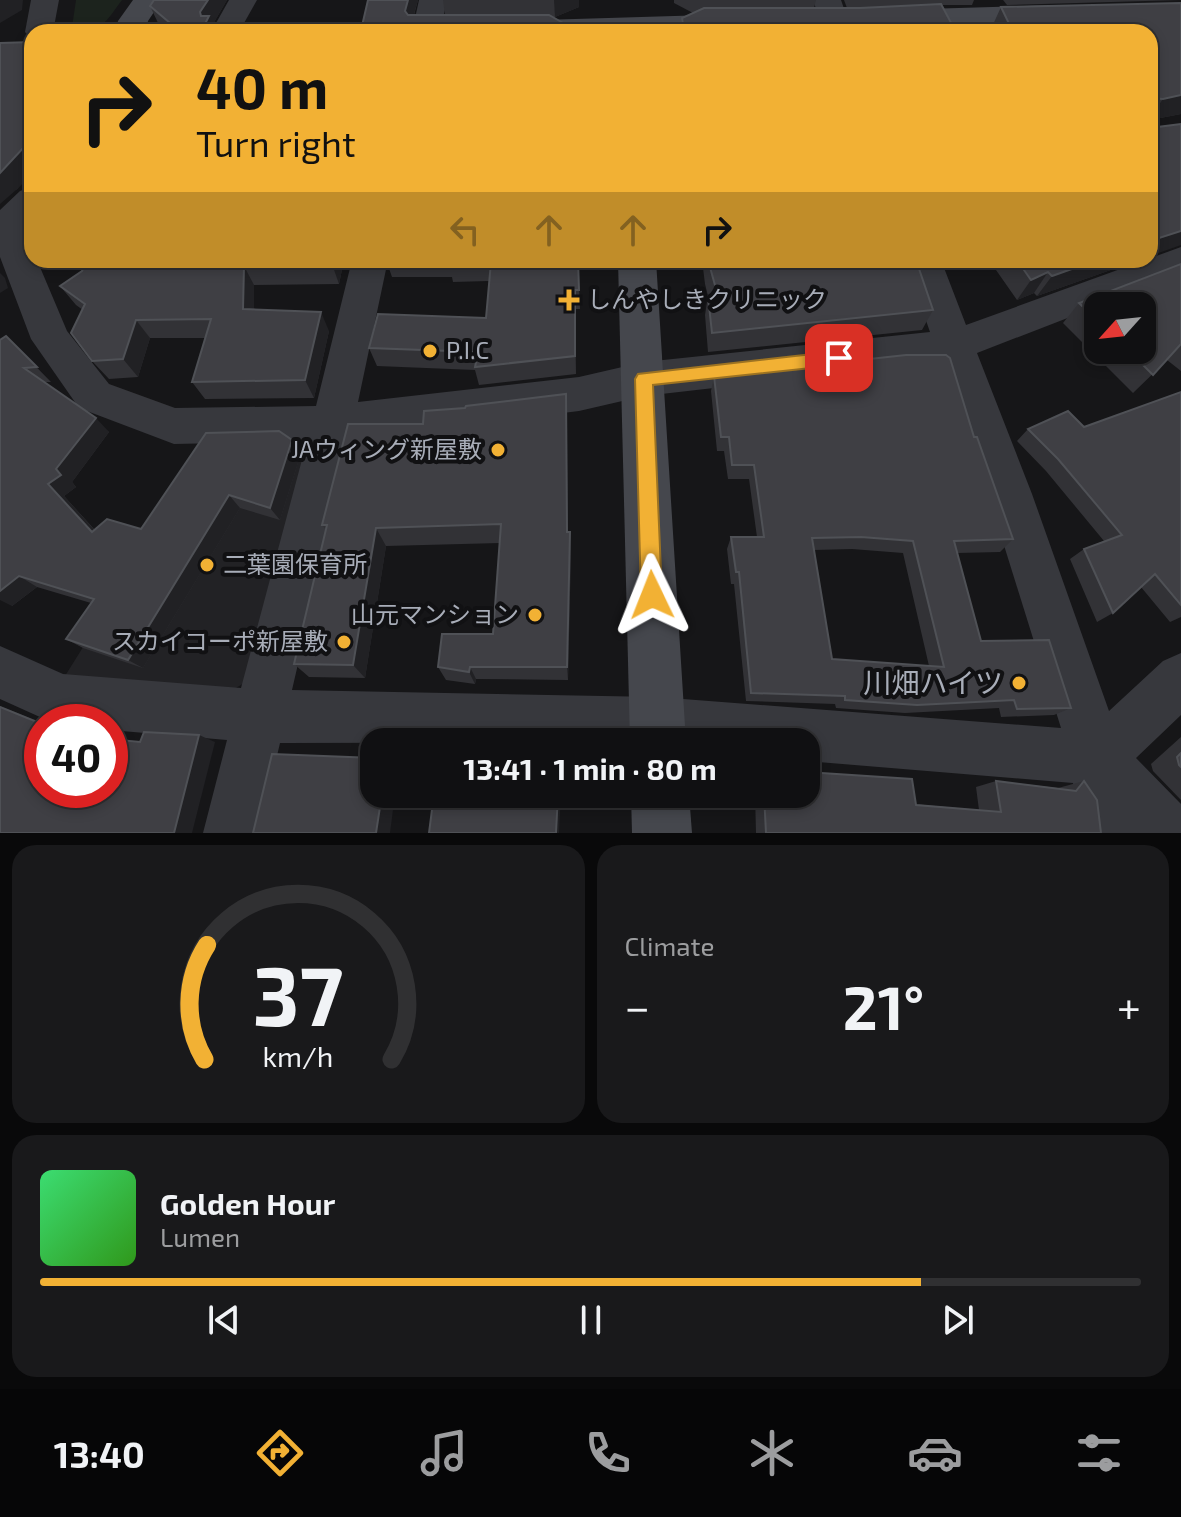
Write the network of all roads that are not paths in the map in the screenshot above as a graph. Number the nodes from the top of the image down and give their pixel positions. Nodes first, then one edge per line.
1 (45, 0) edge
2 (148, 0) edge
3 (243, 0) edge
4 (433, 0) edge
5 (1086, 13) edge
6 (983, 16) edge
7 (833, 17) edge
8 (623, 19) edge
9 (801, 21) edge
10 (769, 22) edge
11 (40, 24) edge
12 (132, 24) edge
13 (230, 24) edge
14 (428, 24) edge
15 (553, 24) edge
16 (13, 219) edge
17 (24, 254) edge
18 (1181, 260) edge
19 (29, 268) edge
20 (368, 268) edge
21 (637, 268) edge
22 (926, 268) edge
23 (955, 345) junction
24 (644, 379) junction
25 (333, 423) junction
26 (0, 672) edge
27 (1181, 679) edge
28 (260, 716) junction
29 (558, 728) edge
30 (657, 728) edge
31 (820, 742) edge
32 (1098, 758) junction
33 (661, 808) edge
34 (231, 833) edge
35 (662, 833) edge
36 (1105, 833) edge
37 (1170, 833) edge

1 - 11 street
2 - 12 street
3 - 13 street
4 - 14 street
5 - 6 street
6 - 7 street
7 - 9 street
8 - 10 street
8 - 15 street
16 - 17 street
18 - 23 street
19 - 25 street
20 - 25 street
21 - 24 street
22 - 23 street
23 - 24 street
23 - 32 street
24 - 25 street
24 - 30 street
25 - 28 street
26 - 28 street
27 - 32 street
28 - 29 street
28 - 34 street
31 - 32 street
32 - 36 street
32 - 37 street
33 - 35 street

